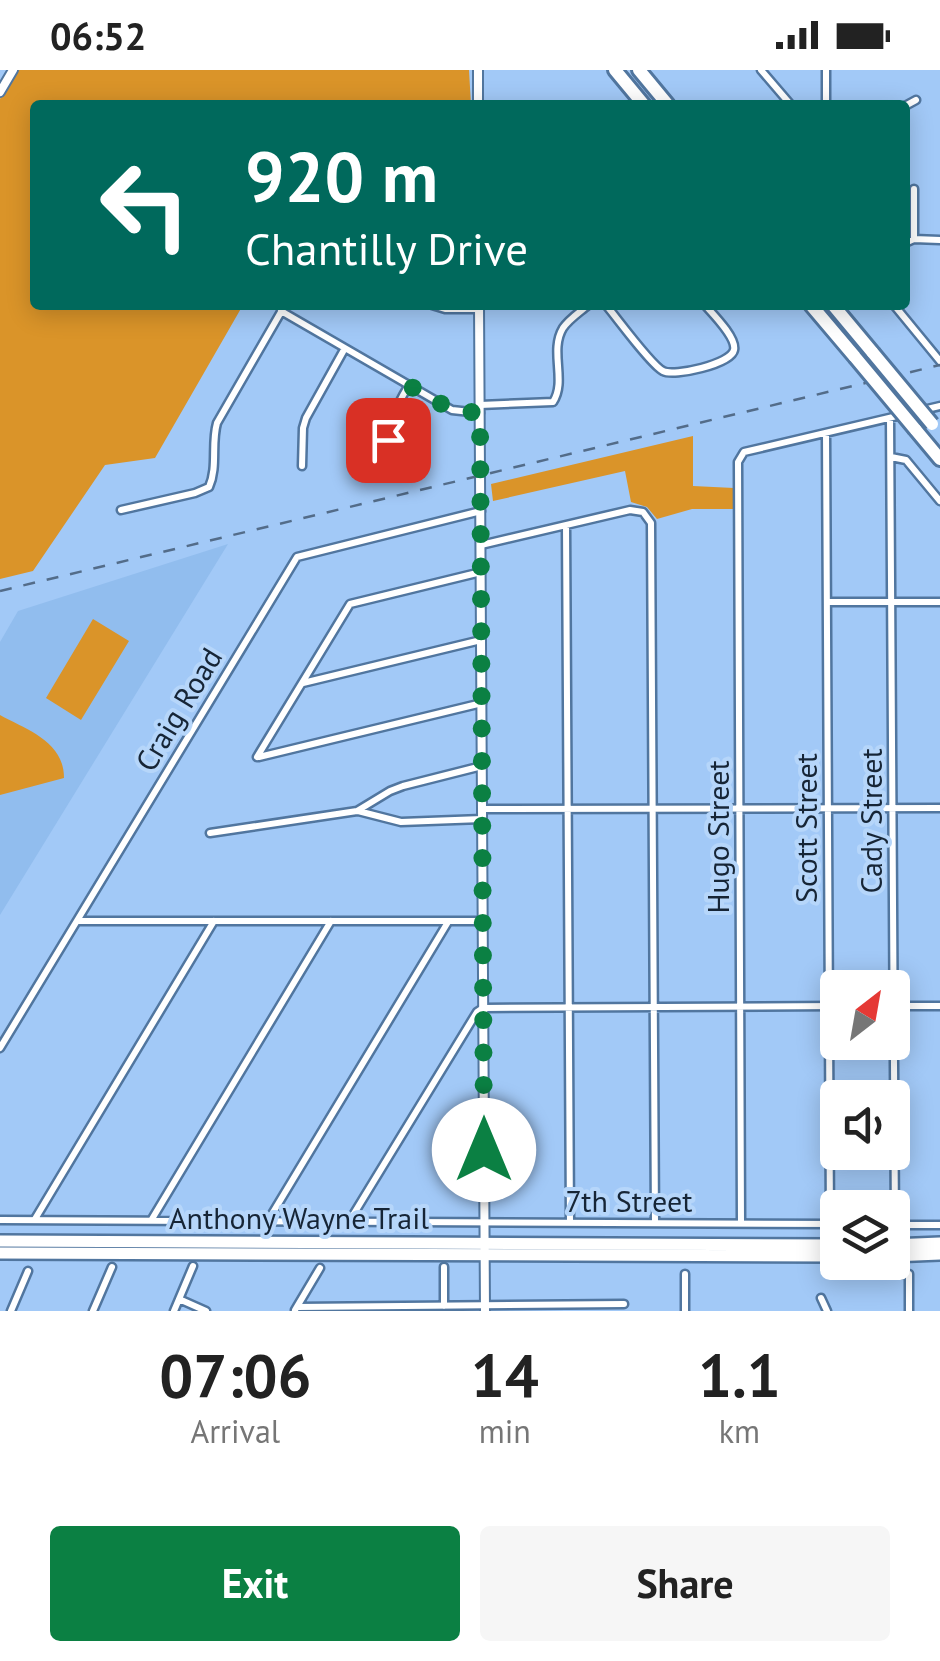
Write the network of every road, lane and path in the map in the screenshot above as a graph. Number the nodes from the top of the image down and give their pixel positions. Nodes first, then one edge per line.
1 (13, 70) edge
2 (478, 70) edge
3 (615, 70) edge
4 (639, 70) edge
5 (762, 70) edge
6 (826, 70) edge
7 (0, 92) edge
8 (478, 100) edge
9 (640, 100) edge
10 (664, 100) edge
11 (786, 100) edge
12 (826, 100) edge
13 (916, 100) dead end
14 (910, 103) edge
15 (914, 189) dead end
16 (914, 239) junction
17 (940, 240) edge
18 (910, 241) edge
19 (282, 310) edge
20 (286, 310) edge
21 (479, 310) edge
22 (582, 310) edge
23 (610, 310) edge
24 (708, 310) edge
25 (816, 310) edge
26 (838, 310) edge
27 (898, 310) edge
28 (344, 348) junction
29 (940, 361) edge
30 (408, 385) junction
31 (940, 406) edge
32 (480, 409) junction
33 (890, 418) junction
34 (936, 428) edge
35 (826, 433) junction
36 (390, 453) dead end
37 (890, 457) junction
38 (940, 458) edge
39 (302, 466) dead end
40 (940, 501) edge
41 (122, 510) dead end
42 (481, 511) junction
43 (566, 526) junction
44 (481, 546) junction
45 (481, 572) junction
46 (827, 602) junction
47 (891, 602) junction
48 (940, 602) edge
49 (482, 640) junction
50 (302, 683) junction
51 (482, 703) junction
52 (482, 766) junction
53 (482, 808) junction
54 (568, 808) junction
55 (652, 808) junction
56 (740, 808) junction
57 (828, 808) junction
58 (893, 808) junction
59 (940, 808) edge
60 (357, 811) junction
61 (482, 820) junction
62 (210, 833) dead end
63 (482, 920) junction
64 (76, 921) junction
65 (214, 921) junction
66 (331, 921) junction
67 (449, 921) junction
68 (832, 970) edge
69 (893, 970) edge
70 (820, 1006) edge
71 (910, 1006) edge
72 (940, 1006) edge
73 (654, 1007) junction
74 (740, 1007) junction
75 (483, 1008) junction
76 (568, 1008) junction
77 (0, 1048) edge
78 (833, 1060) edge
79 (893, 1060) edge
80 (834, 1190) edge
81 (894, 1190) edge
82 (0, 1220) edge
83 (35, 1220) junction
84 (152, 1220) junction
85 (269, 1220) junction
86 (350, 1220) junction
87 (484, 1222) junction
88 (570, 1222) junction
89 (655, 1223) junction
90 (742, 1223) junction
91 (820, 1224) edge
92 (910, 1224) edge
93 (940, 1225) edge
94 (0, 1241) edge
95 (940, 1242) edge
96 (910, 1244) edge
97 (820, 1245) edge
98 (484, 1249) junction
99 (0, 1252) edge
100 (940, 1254) edge
101 (910, 1255) edge
102 (820, 1256) edge
103 (193, 1266) dead end
104 (112, 1267) dead end
105 (444, 1267) dead end
106 (320, 1268) dead end
107 (28, 1270) dead end
108 (685, 1274) dead end
109 (909, 1280) edge
110 (822, 1298) dead end
111 (179, 1299) junction
112 (444, 1306) junction
113 (619, 1306) edge
114 (485, 1308) edge
115 (551, 1308) edge
116 (296, 1309) edge
117 (352, 1309) edge
118 (418, 1309) edge
119 (11, 1311) edge
120 (93, 1311) edge
121 (174, 1311) edge
122 (206, 1311) edge
123 (685, 1311) edge
124 (827, 1311) edge
125 (909, 1311) edge

1 - 7 street
2 - 8 street
3 - 9 highway
4 - 10 highway
5 - 11 street
6 - 12 street
13 - 14 street
15 - 16 street
16 - 17 street
16 - 18 street
19 - 41 street
20 - 28 street
21 - 32 street
22 - 32 street
23 - 24 street
25 - 38 highway, bridge
26 - 34 highway, bridge
27 - 29 street
28 - 30 street
28 - 39 street
30 - 32 street
30 - 36 street
31 - 33 street
32 - 42 street
33 - 35 street
33 - 37 street, Cady Street
35 - 46 street, Scott Street
35 - 56 street, Hugo Street
37 - 40 street
37 - 47 street, Cady Street
42 - 44 street
42 - 64 street, Craig Road
43 - 44 street
43 - 54 street
43 - 55 street
44 - 45 street
45 - 49 street
45 - 50 street
46 - 47 street
46 - 57 street, Scott Street
47 - 48 street
47 - 58 street, Cady Street
49 - 50 street
49 - 51 street
50 - 51 street
51 - 52 street
52 - 53 street
52 - 60 street
53 - 54 street
53 - 61 street
54 - 55 street
54 - 76 street
55 - 56 street
55 - 73 street
56 - 57 street
56 - 74 street, Hugo Street
57 - 58 street
57 - 68 street, Scott Street
58 - 59 street
58 - 69 street, Cady Street
60 - 61 street
60 - 62 street
61 - 63 street
63 - 67 street
63 - 75 street
64 - 65 street
64 - 77 street, Craig Road
65 - 66 street
65 - 83 street
66 - 67 street
66 - 84 street
67 - 85 street
70 - 74 street
71 - 72 street
73 - 74 street
73 - 76 street
73 - 89 street
74 - 90 street, Hugo Street
75 - 76 street
75 - 86 street
75 - 87 street
76 - 88 street
78 - 80 street, Scott Street
79 - 81 street, Cady Street
82 - 83 street, 7th Street
83 - 84 street, 7th Street
84 - 85 street, 7th Street
85 - 86 street, 7th Street
86 - 87 street, 7th Street
87 - 88 street, 7th Street
87 - 98 street
88 - 89 street, 7th Street
89 - 90 street, 7th Street
90 - 91 street, 7th Street
92 - 93 street
94 - 98 highway, Anthony Wayne Trail
95 - 96 highway
97 - 98 highway, Anthony Wayne Trail
98 - 99 highway, Anthony Wayne Trail
98 - 102 highway, Anthony Wayne Trail
98 - 114 street
100 - 101 highway
103 - 111 street
104 - 120 street
105 - 112 street
106 - 116 street
107 - 119 street
108 - 123 street
109 - 125 street
110 - 124 street
111 - 121 street
111 - 122 street
112 - 114 street
112 - 118 street
113 - 115 street
114 - 115 street
116 - 117 street
117 - 118 street

